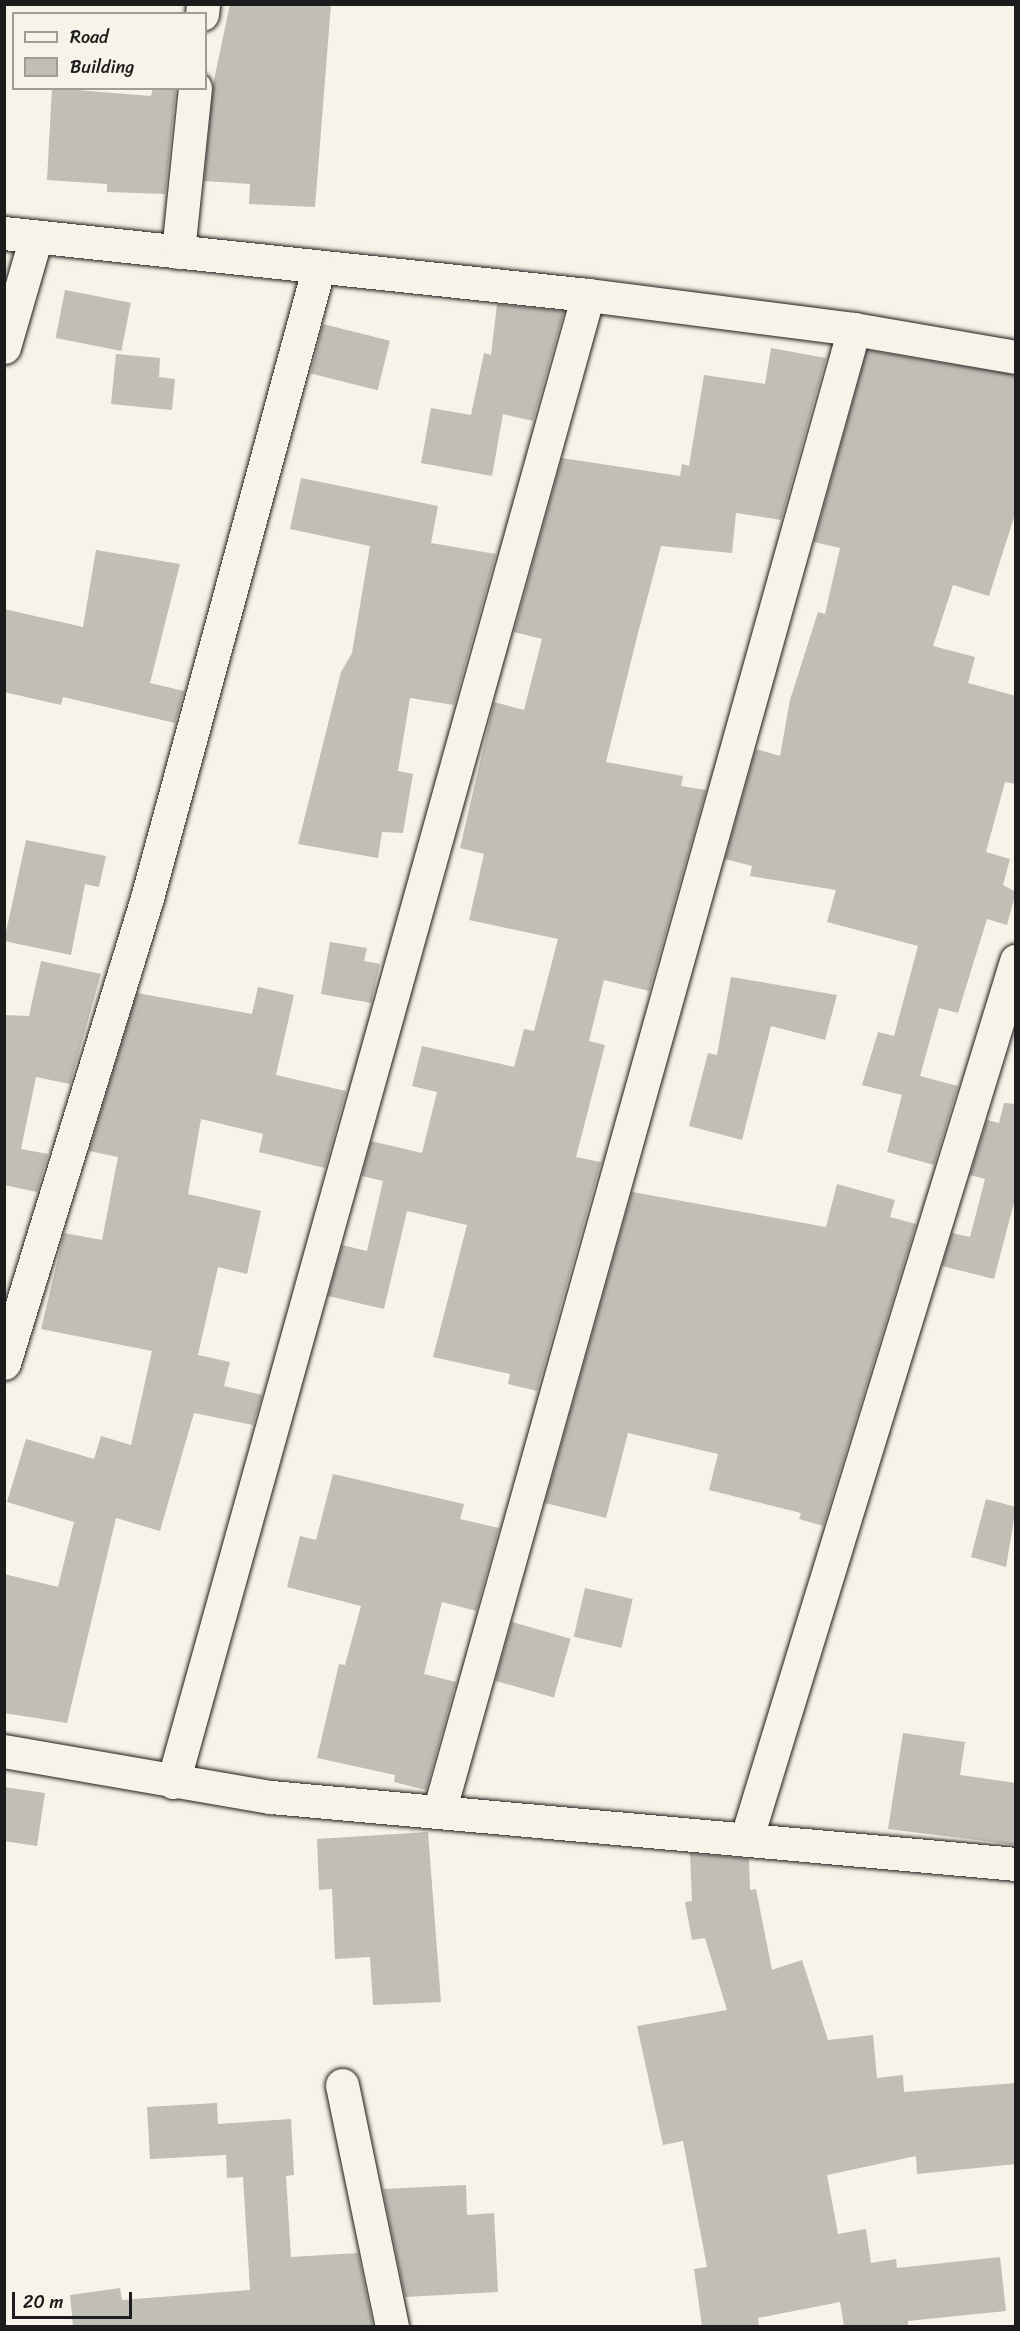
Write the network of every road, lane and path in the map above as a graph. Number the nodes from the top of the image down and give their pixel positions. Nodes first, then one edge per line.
1 (195, 90) edge
2 (4, 233) edge
3 (36, 237) junction
4 (178, 252) junction
5 (318, 270) junction
6 (588, 295) junction
7 (854, 329) junction
8 (4, 347) edge
9 (1016, 357) edge
10 (1016, 961) edge
11 (4, 1363) edge
12 (4, 1751) edge
13 (173, 1782) junction
14 (439, 1812) junction
15 (746, 1840) junction
16 (1016, 1864) edge
17 (342, 2085) dead end
18 (392, 2326) edge

1 - 4 street
2 - 3 street
3 - 4 street
3 - 8 street
4 - 5 street
5 - 6 street
5 - 11 street
6 - 7 street
6 - 13 street
7 - 9 street
7 - 14 street
10 - 15 street
12 - 13 street
13 - 14 street
14 - 15 street
15 - 16 street
17 - 18 street

